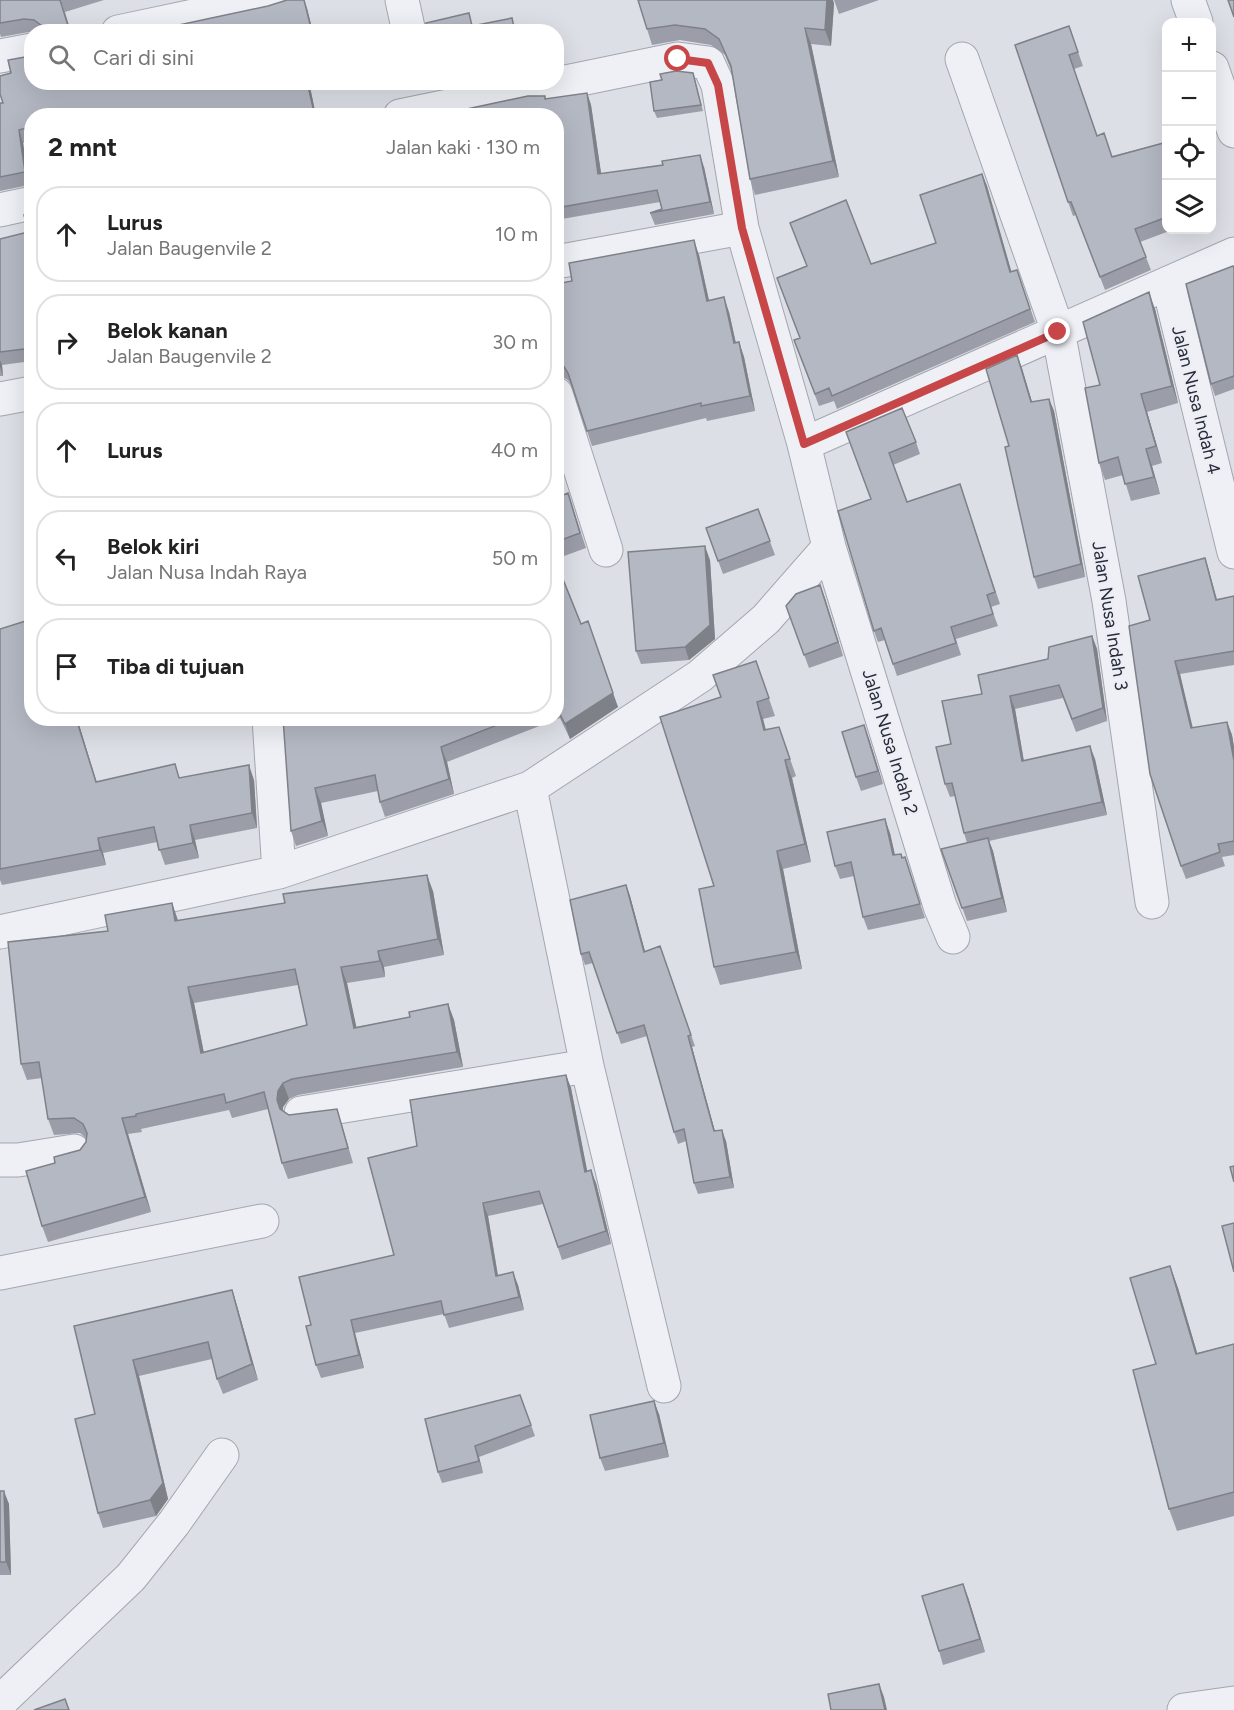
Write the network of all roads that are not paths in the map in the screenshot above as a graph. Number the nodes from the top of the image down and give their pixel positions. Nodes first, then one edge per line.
1 (269, 0) edge
2 (402, 0) edge
3 (1188, 0) edge
4 (1195, 18) edge
5 (156, 24) edge
6 (407, 24) edge
7 (24, 52) edge
8 (0, 56) edge
9 (962, 59) dead end
10 (1213, 72) edge
11 (564, 80) edge
12 (507, 90) edge
13 (419, 106) edge
14 (1234, 131) edge
15 (24, 205) edge
16 (0, 210) edge
17 (742, 228) junction
18 (1234, 254) edge
19 (564, 261) edge
20 (1168, 283) junction
21 (1058, 332) junction
22 (564, 419) edge
23 (804, 444) junction
24 (829, 547) junction
25 (606, 550) dead end
26 (1234, 552) edge
27 (270, 726) edge
28 (530, 788) junction
29 (279, 872) junction
30 (1152, 902) dead end
31 (0, 932) edge
32 (953, 937) dead end
33 (587, 1066) junction
34 (301, 1113) edge
35 (74, 1151) edge
36 (0, 1160) edge
37 (262, 1221) dead end
38 (0, 1273) edge
39 (664, 1386) dead end
40 (222, 1455) dead end
41 (0, 1702) edge
42 (1234, 1703) edge
43 (1184, 1710) edge

1 - 5 street
2 - 6 street
3 - 4 street
7 - 8 street
9 - 21 street, Jalan Nusa Indah 3
10 - 14 street
11 - 17 street, Jalan Nusa Indah 2
12 - 13 street, Jalan Nusa Indah 2
15 - 16 street
17 - 19 street
17 - 23 street, Jalan Nusa Indah 2
18 - 20 street
20 - 21 street
20 - 26 street, Jalan Nusa Indah 4
21 - 23 street
21 - 30 street, Jalan Nusa Indah 3
22 - 25 street
23 - 24 street, Jalan Nusa Indah 2
24 - 28 street
24 - 32 street, Jalan Nusa Indah 2
27 - 29 street
28 - 29 street
28 - 33 street
29 - 31 street
33 - 34 street
33 - 39 street
35 - 36 street
37 - 38 street
40 - 41 street
42 - 43 street

